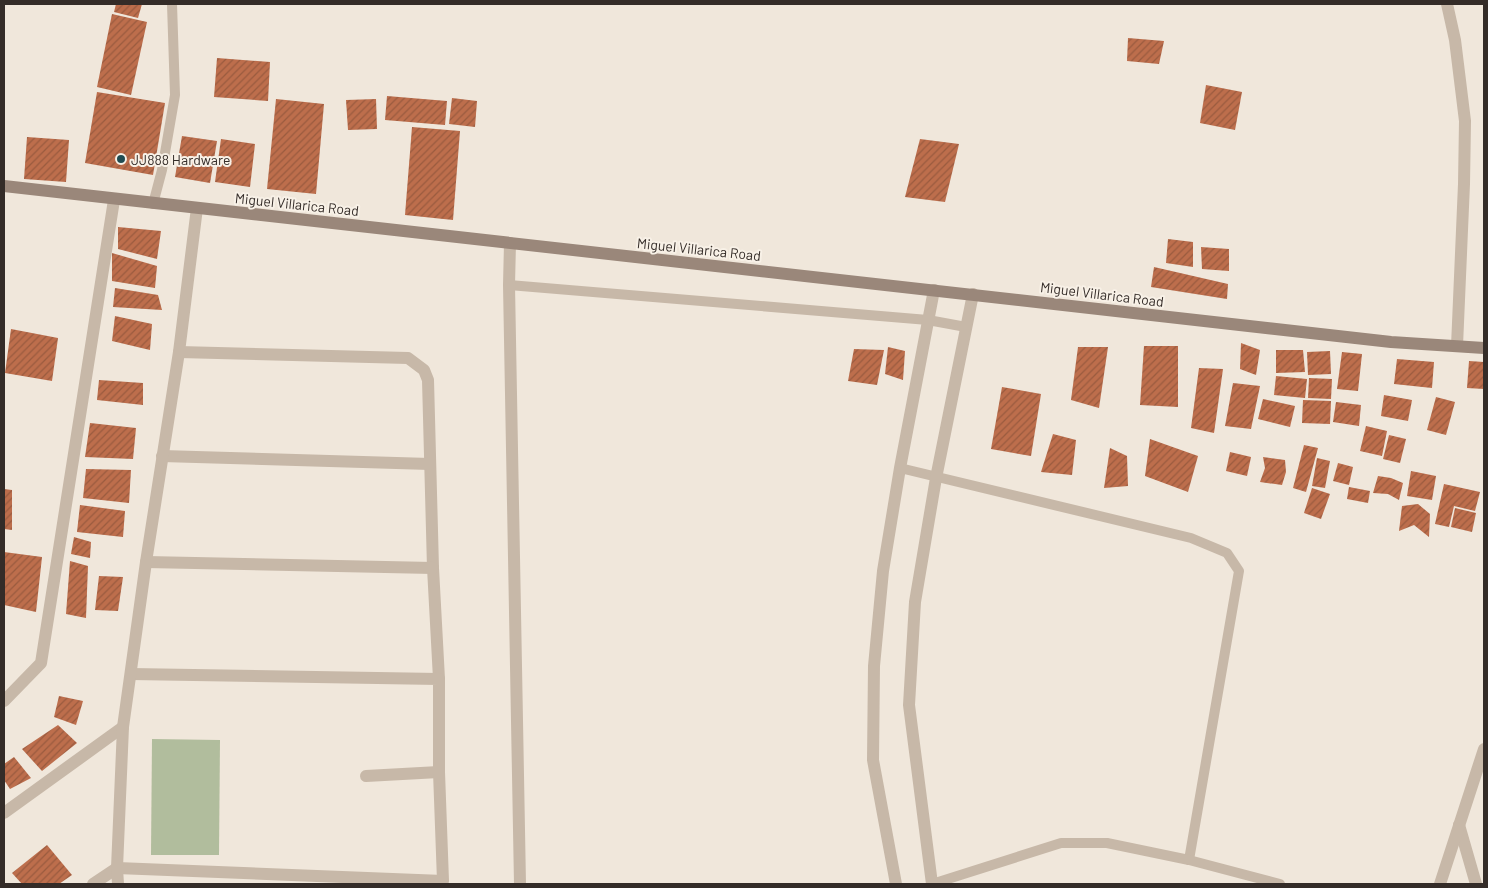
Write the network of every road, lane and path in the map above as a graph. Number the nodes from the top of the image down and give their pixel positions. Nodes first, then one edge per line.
1 (172, 4) edge
2 (1447, 4) edge
3 (4, 186) edge
4 (114, 200) junction
5 (153, 204) junction
6 (197, 208) junction
7 (510, 243) junction
8 (509, 286) junction
9 (934, 290) junction
10 (973, 294) junction
11 (928, 320) junction
12 (966, 327) junction
13 (1457, 346) junction
14 (1484, 348) edge
15 (179, 352) junction
16 (162, 456) junction
17 (430, 464) junction
18 (900, 468) junction
19 (936, 478) junction
20 (146, 562) junction
21 (433, 568) junction
22 (131, 674) junction
23 (439, 679) junction
24 (4, 701) edge
25 (123, 727) junction
26 (1484, 749) edge
27 (439, 772) junction
28 (366, 776) dead end
29 (4, 813) edge
30 (1459, 825) junction
31 (1189, 860) junction
32 (116, 868) junction
33 (443, 883) edge
34 (93, 884) edge
35 (118, 884) edge
36 (520, 884) edge
37 (896, 884) edge
38 (932, 884) edge
39 (1280, 884) edge
40 (1440, 884) edge
41 (1476, 884) edge

1 - 5 lane
2 - 13 street
3 - 4 main road, Miguel Villarica Road
4 - 5 main road, Miguel Villarica Road
4 - 24 street
5 - 6 main road, Miguel Villarica Road
6 - 7 main road, Miguel Villarica Road
6 - 15 street
7 - 8 street
7 - 9 main road, Miguel Villarica Road
8 - 11 lane
8 - 36 street
9 - 10 main road, Miguel Villarica Road
9 - 11 street
10 - 12 street
10 - 13 main road, Miguel Villarica Road
11 - 12 lane
11 - 18 street
12 - 19 street
13 - 14 main road, Miguel Villarica Road
15 - 16 street
15 - 17 street
16 - 17 street
16 - 20 street
17 - 21 street
18 - 19 lane
18 - 37 street
19 - 31 lane
19 - 38 street
20 - 21 street
20 - 22 street
21 - 23 street
22 - 23 street
22 - 25 street
23 - 27 street
25 - 29 street
25 - 32 street
26 - 30 street
27 - 28 street
27 - 33 street
30 - 40 street
30 - 41 street
31 - 38 lane
31 - 39 lane
32 - 33 street
32 - 34 street
32 - 35 street

